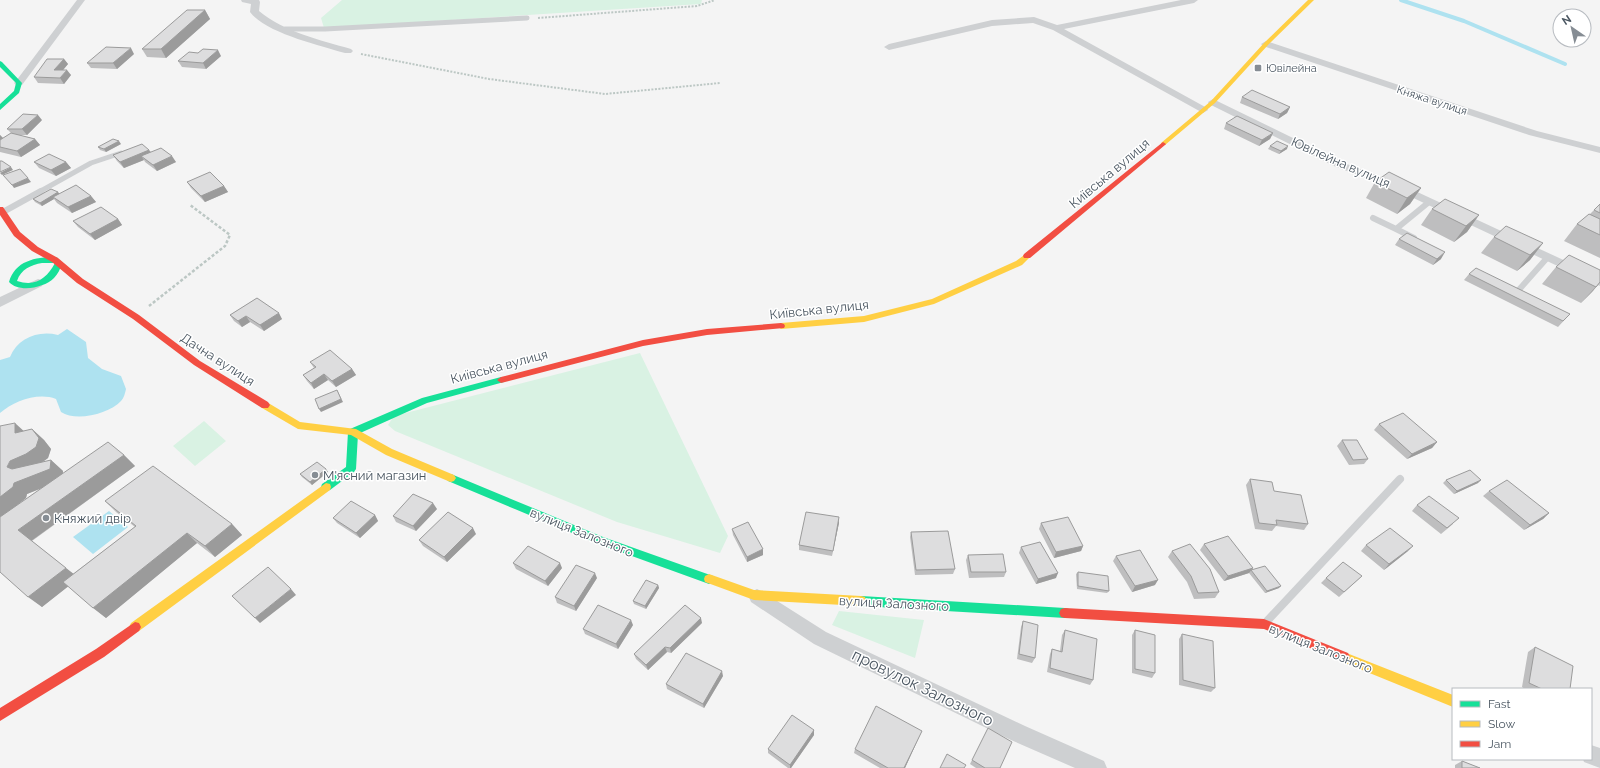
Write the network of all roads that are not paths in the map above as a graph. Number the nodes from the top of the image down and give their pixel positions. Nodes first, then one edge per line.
1 (81, 0) edge
2 (245, 0) edge
3 (1194, 0) edge
4 (1311, 0) edge
5 (527, 18) road end
6 (1056, 28) junction
7 (285, 29) junction
8 (1266, 44) junction
9 (889, 47) dead end
10 (348, 51) road end
11 (0, 63) edge
12 (19, 83) junction
13 (1213, 102) junction
14 (0, 108) edge
15 (1203, 110) junction
16 (1600, 150) edge
17 (121, 153) edge
18 (1429, 202) junction
19 (1, 210) edge
20 (1373, 218) dead end
21 (1396, 230) junction
22 (17, 234) junction
23 (1416, 239) edge
24 (1547, 258) junction
25 (57, 262) junction
26 (14, 277) junction
27 (80, 281) junction
28 (41, 282) junction
29 (1600, 282) edge
30 (1502, 284) edge
31 (1517, 292) junction
32 (1524, 295) edge
33 (0, 299) edge
34 (0, 303) edge
35 (353, 432) junction
36 (1400, 479) dead end
37 (754, 595) junction
38 (1264, 624) junction
39 (1452, 701) edge
40 (0, 715) edge
41 (1097, 768) edge

1 - 12 street
2 - 7 street
3 - 6 street
4 - 8 street, Київська вулиця
5 - 7 lane
6 - 9 street
6 - 15 street
7 - 10 street
8 - 13 street, Київська вулиця
8 - 16 street, Княжа вулиця
11 - 12 street
12 - 14 street
13 - 15 street, Київська вулиця
13 - 18 street, Ювілейна вулиця
15 - 35 street, Київська вулиця
17 - 19 lane
18 - 21 lane
18 - 24 street, Ювілейна вулиця
19 - 22 street
20 - 21 lane
21 - 23 lane
22 - 25 street, Дачна вулиця
22 - 26 street
24 - 29 street, Ювілейна вулиця
24 - 31 lane
25 - 26 street
25 - 27 street, Дачна вулиця
25 - 28 street
26 - 28 street
26 - 33 street
27 - 28 street
27 - 35 street, Дачна вулиця
28 - 34 street
30 - 31 lane
31 - 32 lane
35 - 37 street, вулиця Залозного
35 - 40 street
36 - 38 lane
37 - 38 street, вулиця Залозного
37 - 41 street, провулок Залозного
38 - 39 street, вулиця Залозного

